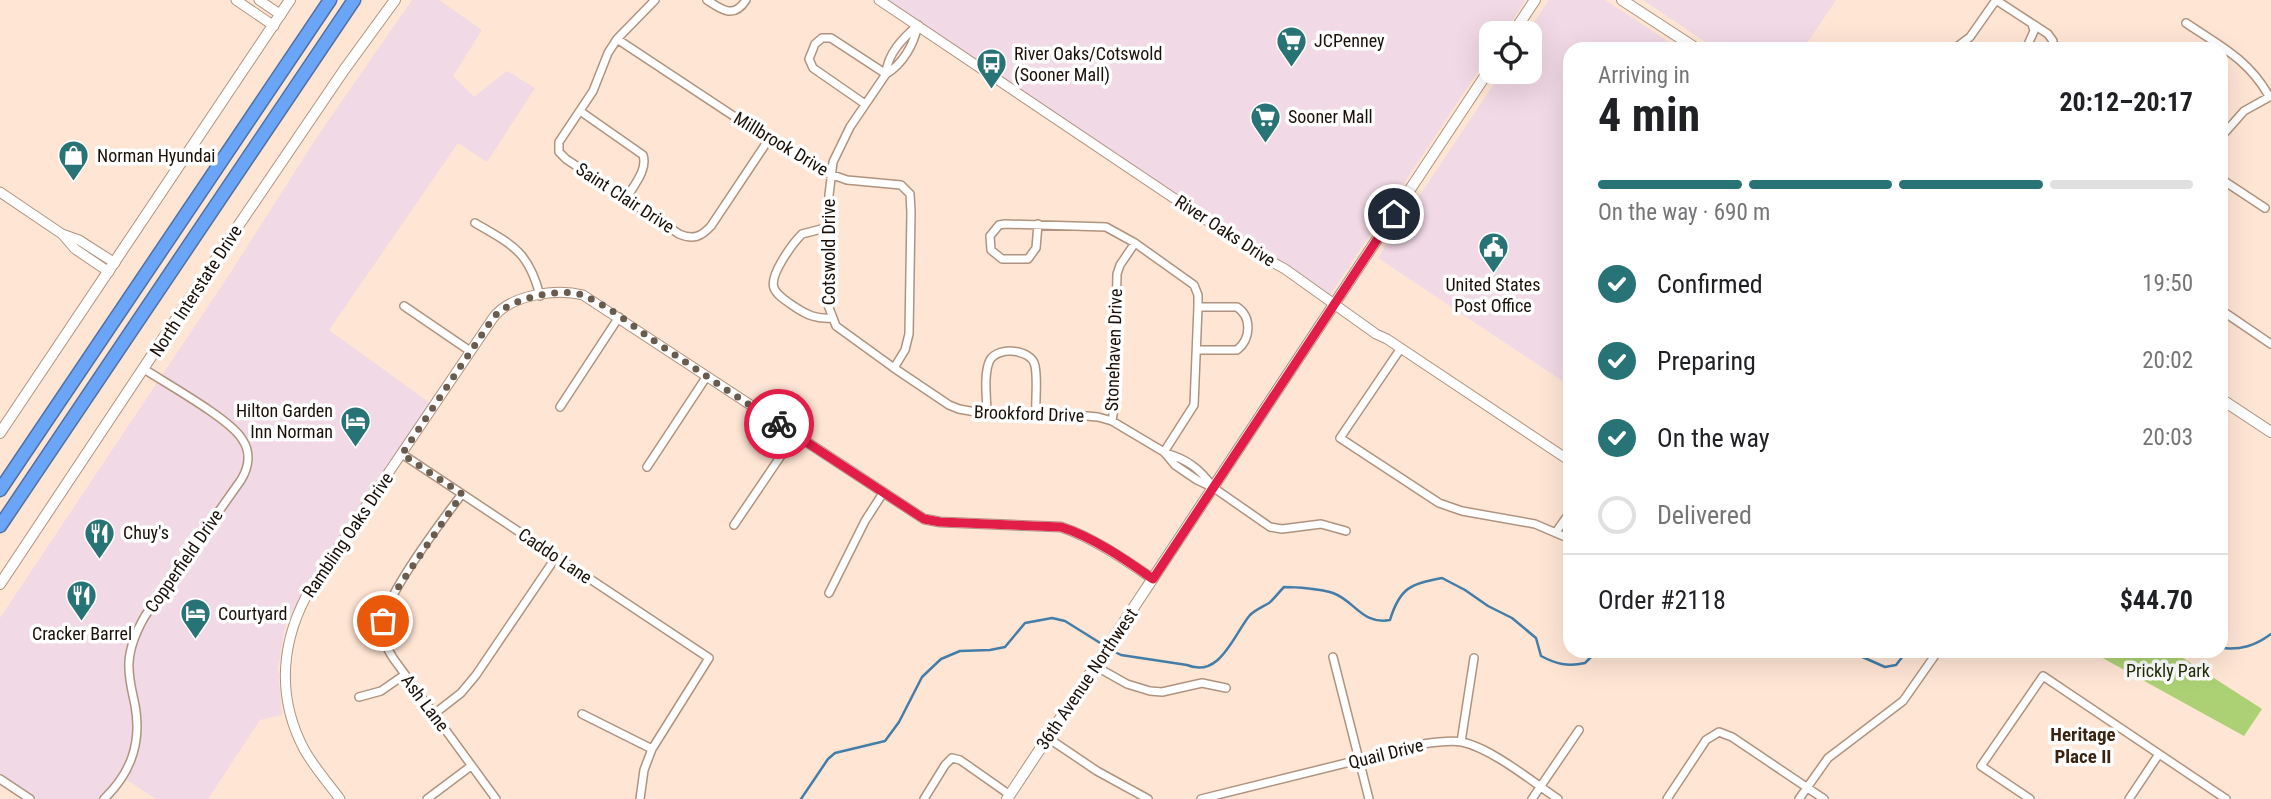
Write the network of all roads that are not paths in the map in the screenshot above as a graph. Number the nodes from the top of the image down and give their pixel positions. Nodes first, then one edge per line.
1 (236, 0) edge
2 (259, 0) edge
3 (290, 0) edge
4 (330, 0) edge
5 (354, 0) edge
6 (395, 0) edge
7 (655, 0) edge
8 (707, 0) edge
9 (746, 0) edge
10 (879, 0) edge
11 (1535, 0) edge
12 (1622, 0) edge
13 (1996, 0) edge
14 (281, 15) junction
15 (1521, 21) edge
16 (2031, 23) junction
17 (2186, 23) dead end
18 (918, 25) junction
19 (274, 26) junction
20 (617, 38) junction
21 (1686, 42) edge
22 (1963, 42) edge
23 (2029, 42) edge
24 (2051, 42) edge
25 (2214, 42) edge
26 (2228, 52) edge
27 (886, 74) junction
28 (1480, 84) edge
29 (2270, 96) edge
30 (865, 104) junction
31 (580, 111) junction
32 (2228, 129) edge
33 (769, 139) junction
34 (831, 175) junction
35 (2228, 184) edge
36 (0, 192) edge
37 (626, 199) junction
38 (2265, 208) dead end
39 (475, 222) dead end
40 (1038, 224) junction
41 (829, 227) junction
42 (1135, 243) junction
43 (112, 268) junction
44 (540, 296) junction
45 (1334, 305) junction
46 (404, 306) dead end
47 (1198, 307) junction
48 (2228, 315) edge
49 (619, 317) junction
50 (831, 318) junction
51 (2271, 344) edge
52 (1401, 348) junction
53 (1197, 350) junction
54 (470, 351) junction
55 (894, 368) junction
56 (144, 369) junction
57 (707, 376) junction
58 (2228, 404) edge
59 (560, 407) dead end
60 (987, 414) junction
61 (1036, 415) junction
62 (1112, 421) junction
63 (2271, 432) edge
64 (0, 433) edge
65 (795, 435) junction
66 (1164, 452) junction
67 (402, 454) junction
68 (1563, 456) edge
69 (647, 467) dead end
70 (1214, 488) junction
71 (0, 490) edge
72 (883, 493) junction
73 (462, 494) junction
74 (1563, 522) edge
75 (734, 525) dead end
76 (0, 526) edge
77 (1346, 531) dead end
78 (1556, 532) junction
79 (1563, 536) edge
80 (556, 557) junction
81 (1153, 579) junction
82 (0, 583) edge
83 (829, 593) dead end
84 (1333, 657) dead end
85 (1474, 658) dead end
86 (1933, 658) edge
87 (1095, 666) junction
88 (404, 675) junction
89 (1226, 688) dead end
90 (359, 697) dead end
91 (434, 714) junction
92 (582, 715) dead end
93 (1579, 730) dead end
94 (1048, 738) junction
95 (1461, 742) junction
96 (652, 749) junction
97 (2160, 754) junction
98 (1359, 760) junction
99 (471, 766) junction
100 (0, 779) edge
101 (1540, 787) junction
102 (1807, 787) junction
103 (1008, 797) edge
104 (30, 799) edge
105 (104, 799) edge
106 (340, 799) edge
107 (427, 799) edge
108 (496, 799) edge
109 (640, 799) edge
110 (924, 799) edge
111 (1148, 799) edge
112 (1204, 799) edge
113 (1369, 799) edge
114 (1532, 799) edge
115 (1558, 799) edge
116 (1667, 799) edge
117 (1799, 799) edge
118 (1824, 799) edge
119 (2030, 799) edge
120 (2129, 799) edge
121 (2226, 799) edge

1 - 19 street
2 - 14 street
3 - 14 main road
4 - 71 highway
5 - 76 highway
6 - 56 main road, North Interstate Drive
7 - 20 street
8 - 9 street
10 - 18 street, River Oaks Drive
11 - 15 main road
12 - 21 main road
13 - 16 street
13 - 22 street
14 - 19 main road
16 - 23 street
16 - 24 street
17 - 25 street
18 - 27 street, Cotswold Drive
18 - 45 street, River Oaks Drive
19 - 43 main road
20 - 31 street
20 - 33 street, Millbrook Drive
26 - 29 street
27 - 30 street, Cotswold Drive
27 - 30 street
28 - 45 main road, 36th Avenue Northwest
29 - 32 street
30 - 34 street, Cotswold Drive
31 - 37 street
31 - 37 street, Saint Clair Drive
33 - 34 street, Millbrook Drive
33 - 37 street, Saint Clair Drive
34 - 41 street, Cotswold Drive
34 - 55 street, Millbrook Drive
35 - 38 street
36 - 43 street
39 - 44 street
40 - 40 street
40 - 42 street
41 - 50 street, Cotswold Drive
41 - 50 street
42 - 47 street
42 - 62 street, Stonehaven Drive
43 - 64 main road
44 - 49 street, Rambling Oaks Drive
44 - 54 street, Rambling Oaks Drive
45 - 52 street, River Oaks Drive
45 - 70 main road, 36th Avenue Northwest
46 - 54 street
47 - 53 street
47 - 53 street
48 - 51 street
49 - 57 street, Rambling Oaks Drive
49 - 59 street
50 - 55 street, Brookford Drive
52 - 68 street, River Oaks Drive
52 - 78 street
53 - 66 street
54 - 67 street, Rambling Oaks Drive
55 - 60 street, Brookford Drive
56 - 82 main road, North Interstate Drive
56 - 105 street, Copperfield Drive
57 - 65 street, Rambling Oaks Drive
57 - 69 street
58 - 63 main road
60 - 61 street, Brookford Drive
60 - 61 street
61 - 62 street, Brookford Drive
62 - 66 street, Brookford Drive
65 - 72 street, Rambling Oaks Drive
65 - 75 street
66 - 70 street, Brookford Drive
67 - 73 street, Caddo Lane
67 - 106 street, Rambling Oaks Drive
70 - 77 street, Brookford Drive
70 - 81 main road, 36th Avenue Northwest
72 - 81 street, Rambling Oaks Drive
72 - 83 street
73 - 80 street, Caddo Lane
73 - 88 street, Ash Lane
74 - 78 street
78 - 79 street
80 - 91 street
80 - 96 street, Caddo Lane
81 - 87 main road, 36th Avenue Northwest
84 - 98 street
85 - 95 street
86 - 102 street
87 - 89 street
87 - 94 main road, 36th Avenue Northwest
88 - 90 street
88 - 91 street, Ash Lane
91 - 99 street, Ash Lane
92 - 96 street
93 - 101 street
94 - 103 main road, 36th Avenue Northwest
94 - 111 street
95 - 98 street, Quail Drive
95 - 101 street, Quail Drive
96 - 109 street
97 - 119 street
97 - 120 street
97 - 121 street
98 - 112 street, Quail Drive
98 - 113 street
99 - 107 street
99 - 108 street, Ash Lane
100 - 104 street
101 - 114 street
101 - 115 street, Quail Drive
102 - 116 street
102 - 117 street
102 - 118 street
103 - 110 street

